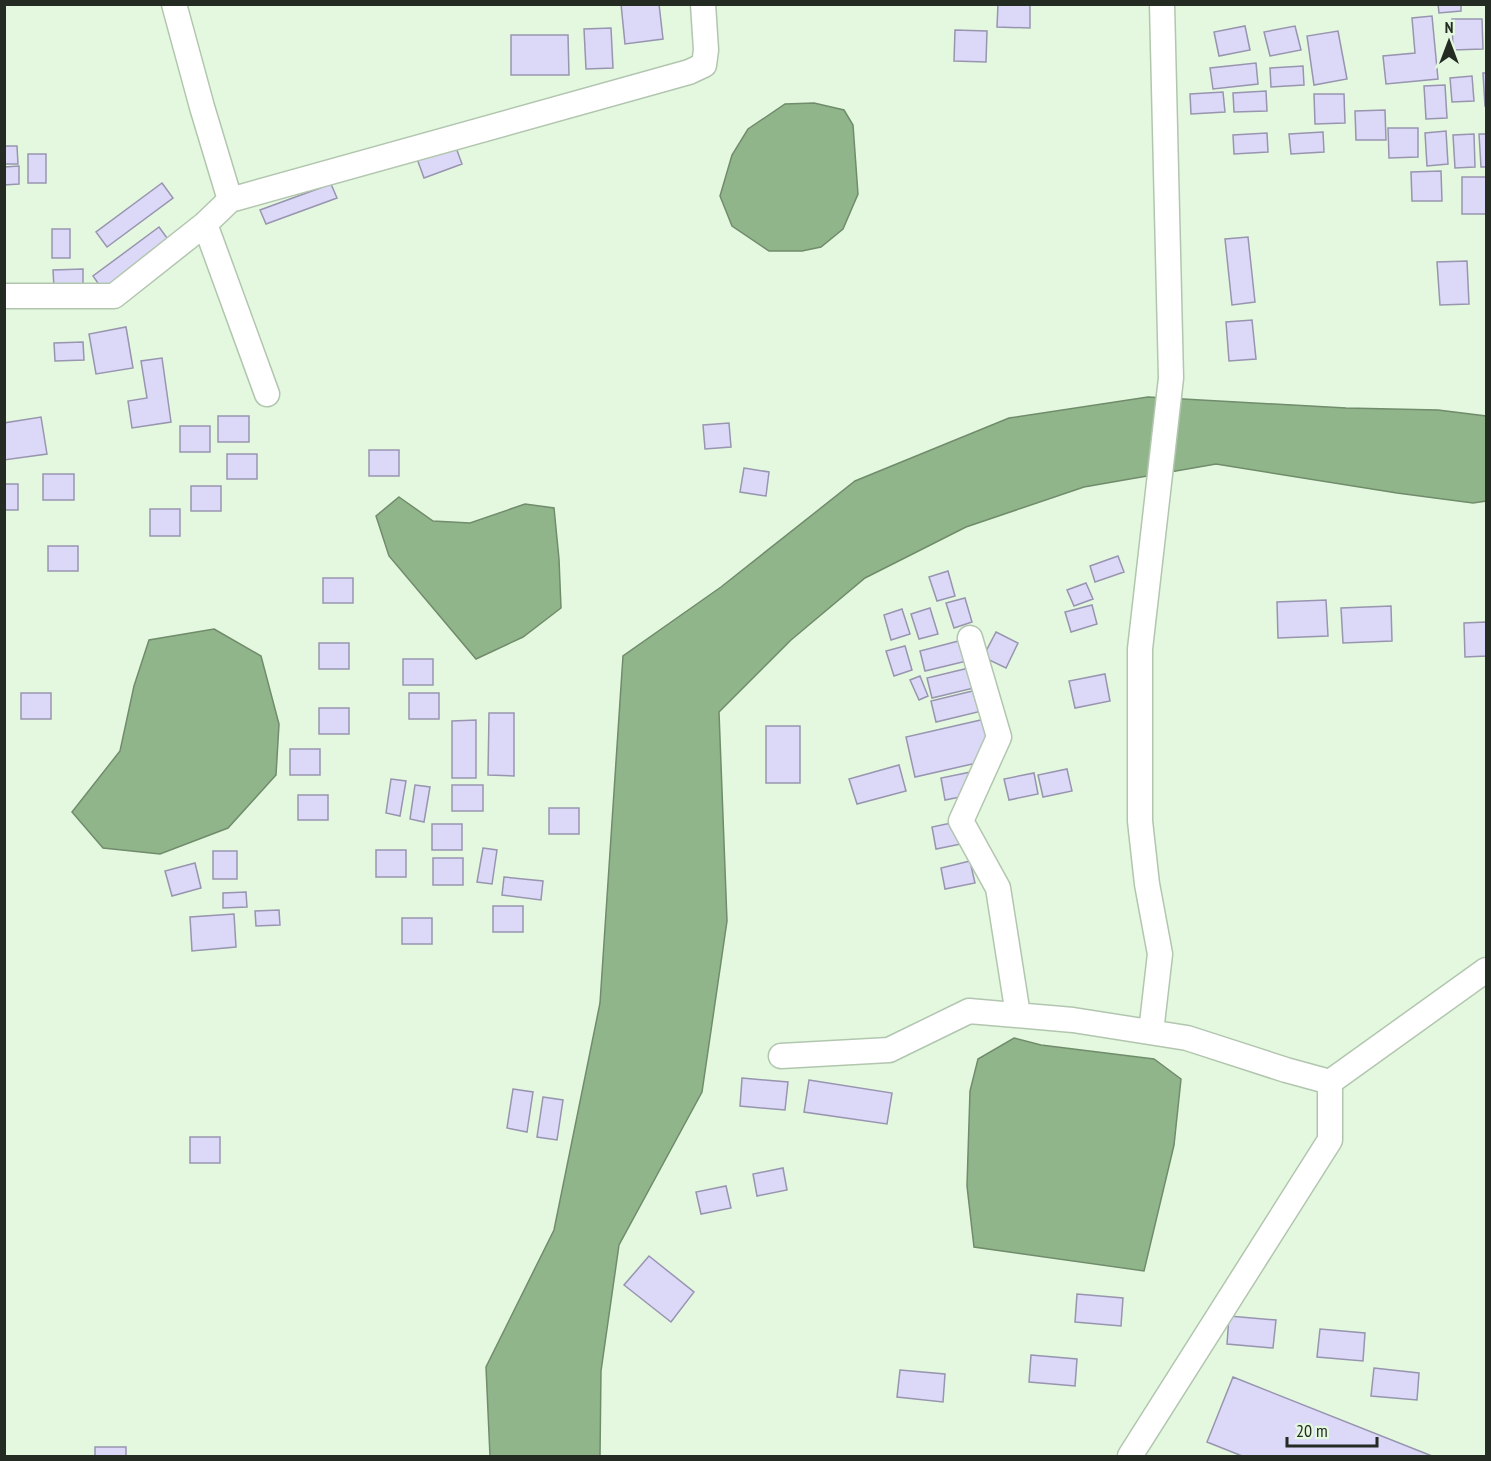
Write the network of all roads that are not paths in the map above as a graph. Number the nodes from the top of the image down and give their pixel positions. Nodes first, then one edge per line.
1 (174, 4) edge
2 (703, 4) edge
3 (1162, 4) edge
4 (231, 200) junction
5 (205, 224) junction
6 (4, 296) edge
7 (267, 394) dead end
8 (970, 638) dead end
9 (1486, 970) edge
10 (1018, 1015) junction
11 (1151, 1032) junction
12 (781, 1056) dead end
13 (1330, 1082) junction
14 (1130, 1456) edge

1 - 4 street
2 - 4 street
3 - 11 street
4 - 5 street
5 - 6 street
5 - 7 street
8 - 10 street
9 - 13 street
10 - 11 street
10 - 12 street
11 - 13 street
13 - 14 street

